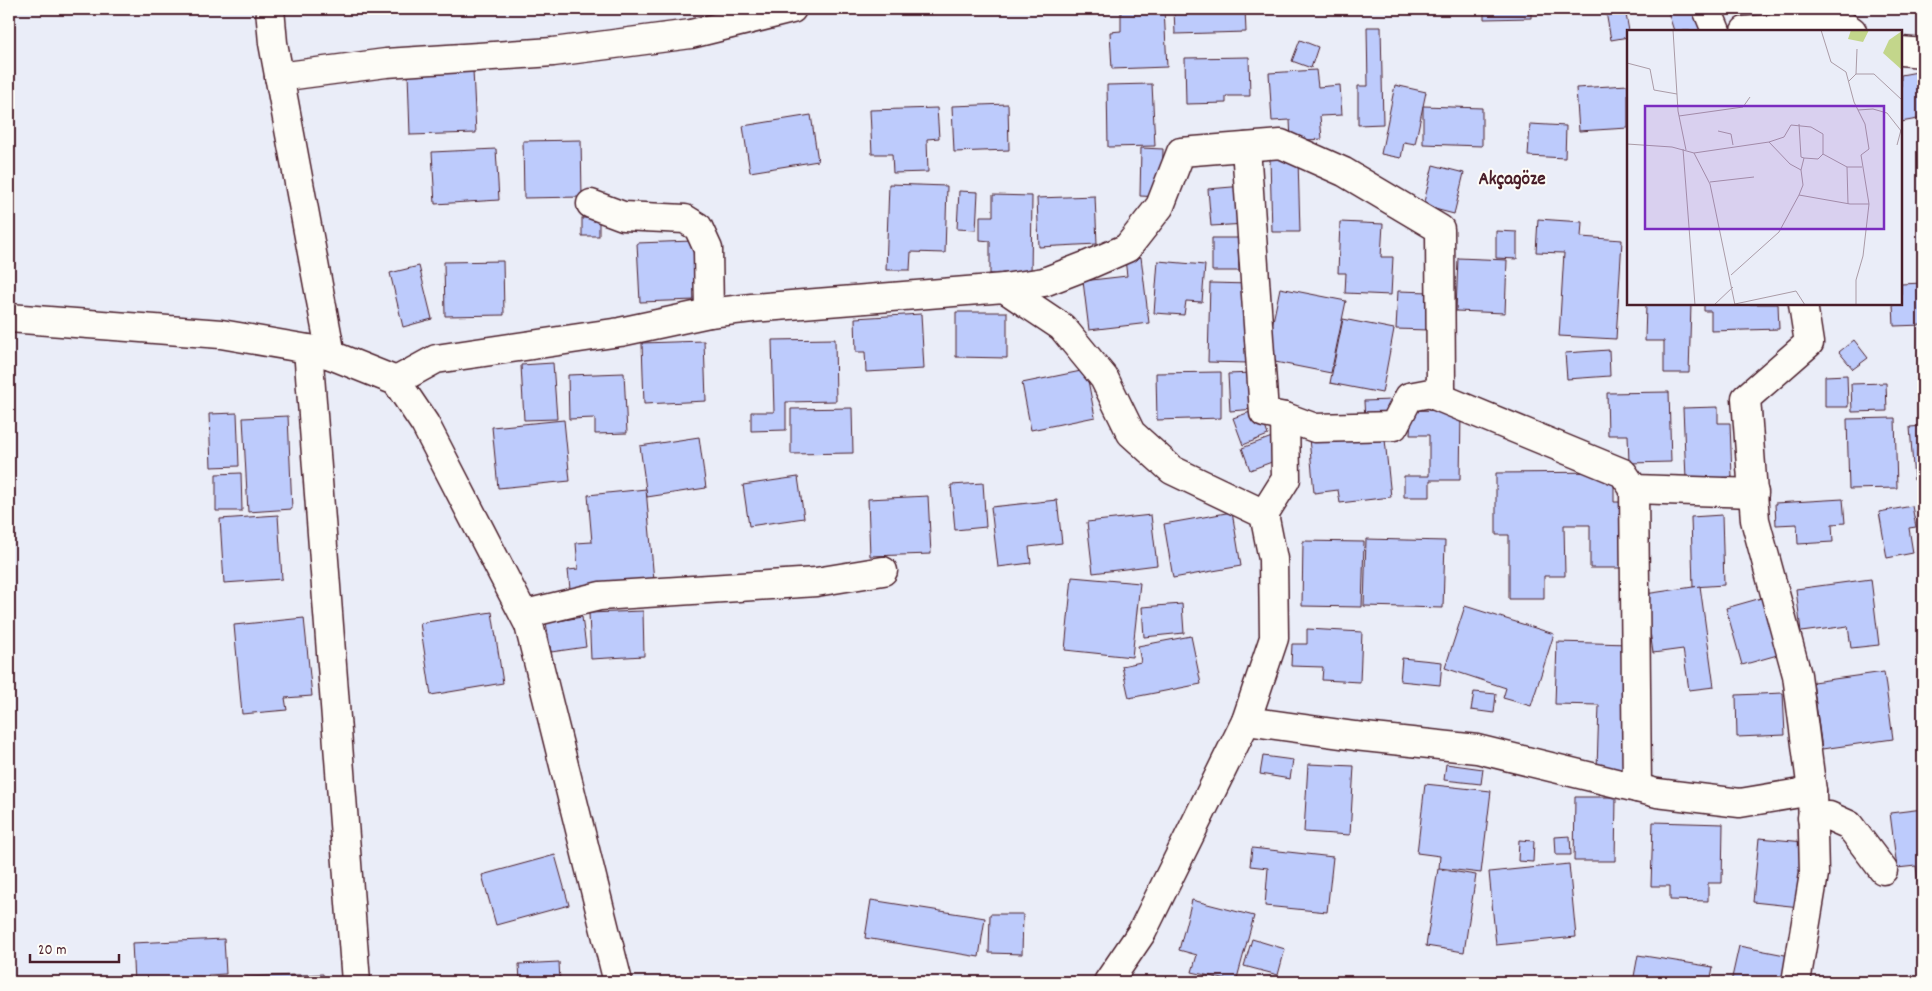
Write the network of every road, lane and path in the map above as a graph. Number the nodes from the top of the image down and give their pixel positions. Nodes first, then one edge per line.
1 (270, 9) edge
2 (792, 9) edge
3 (1707, 9) edge
4 (1716, 30) edge
5 (1755, 30) edge
6 (1851, 30) edge
7 (1902, 51) edge
8 (1923, 53) edge
9 (279, 77) junction
10 (1246, 147) junction
11 (591, 204) dead end
12 (1004, 288) junction
13 (1803, 305) edge
14 (709, 313) junction
15 (9, 318) edge
16 (319, 352) junction
17 (396, 381) junction
18 (1441, 391) junction
19 (1285, 417) junction
20 (1634, 489) junction
21 (1754, 493) junction
22 (1264, 514) junction
23 (883, 571) dead end
24 (525, 614) junction
25 (1246, 721) junction
26 (1637, 788) junction
27 (1812, 804) junction
28 (1883, 870) dead end
29 (356, 982) edge
30 (618, 982) edge
31 (1108, 982) edge
32 (1796, 982) edge

1 - 9 street
2 - 9 street
3 - 4 street
5 - 6 street
7 - 8 street
9 - 16 street
10 - 12 street
10 - 18 street
10 - 19 street
11 - 14 street
12 - 14 street
12 - 22 street
13 - 21 street
14 - 17 street
15 - 16 street
16 - 17 street
16 - 29 street
17 - 24 street
18 - 19 street
18 - 20 street
19 - 22 street
20 - 21 street
20 - 26 street
21 - 27 street
22 - 25 street
23 - 24 street
24 - 30 street
25 - 26 street
25 - 31 street
26 - 27 street
27 - 28 street
27 - 32 street

